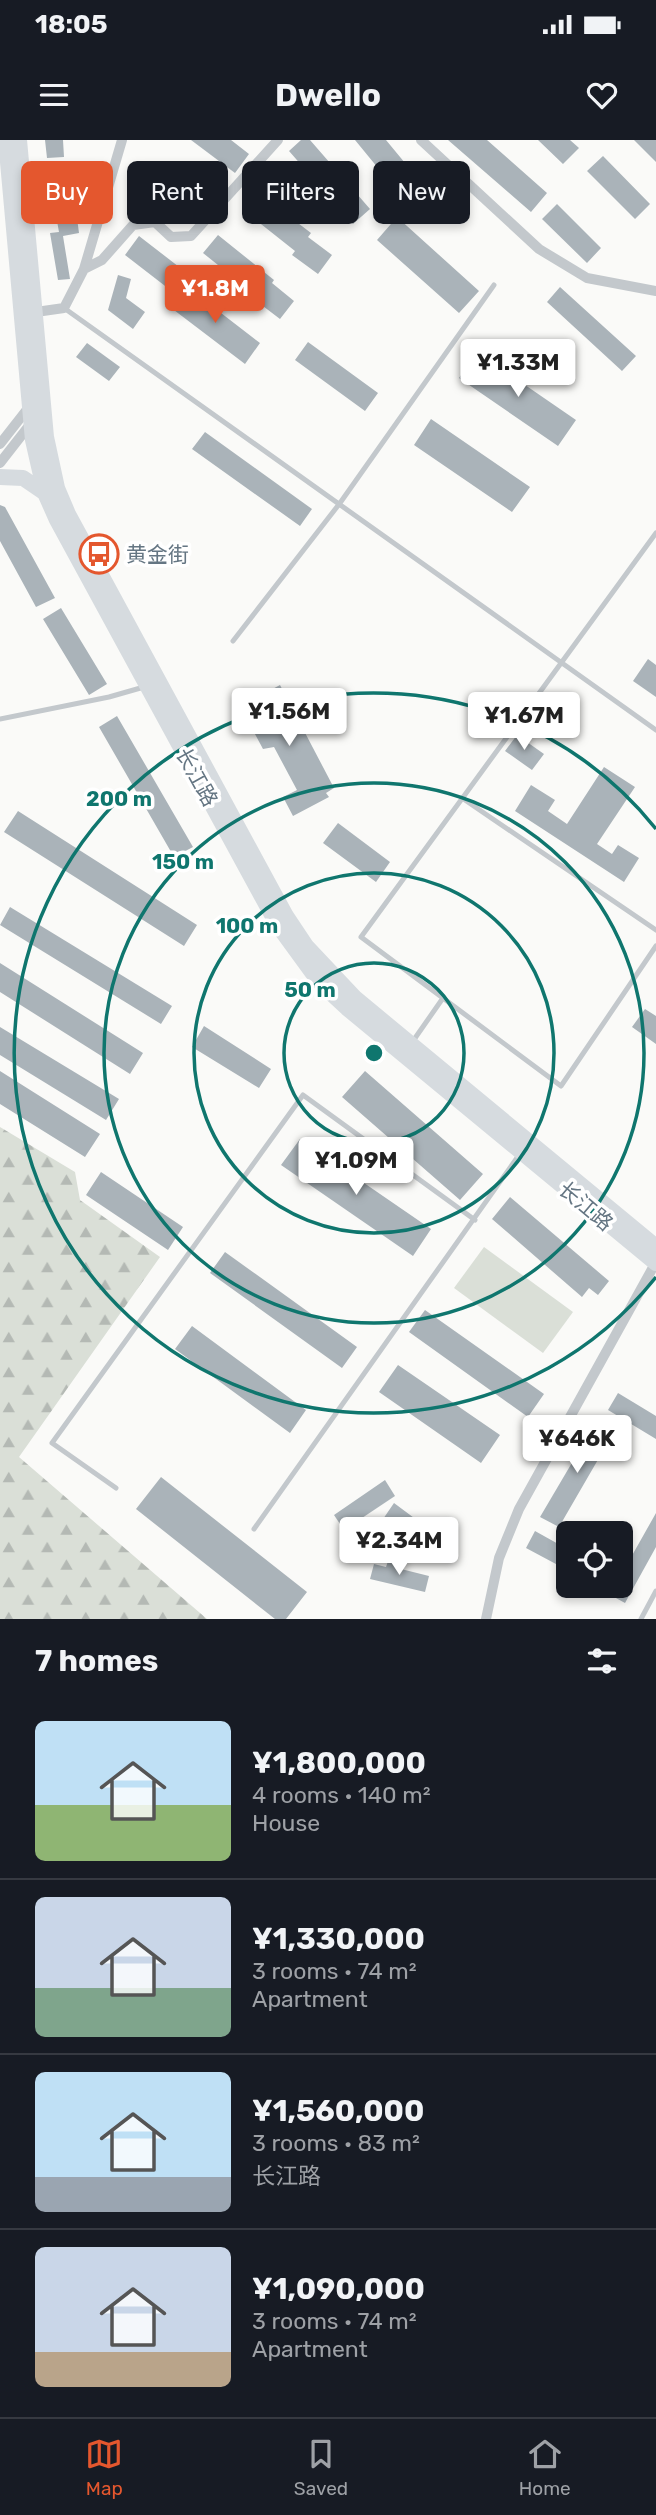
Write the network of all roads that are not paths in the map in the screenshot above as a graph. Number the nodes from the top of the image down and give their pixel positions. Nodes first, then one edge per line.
1 (6, 140) edge
2 (19, 140) edge
3 (122, 140) edge
4 (278, 140) edge
5 (421, 140) edge
6 (84, 269) junction
7 (494, 285) dead end
8 (656, 291) edge
9 (64, 308) junction
10 (28, 313) junction
11 (35, 412) junction
12 (0, 444) edge
13 (0, 463) edge
14 (0, 477) edge
15 (45, 493) junction
16 (340, 503) junction
17 (656, 533) edge
18 (233, 641) dead end
19 (559, 663) junction
20 (147, 686) junction
21 (0, 719) edge
22 (656, 730) edge
23 (461, 797) junction
24 (656, 930) edge
25 (656, 946) edge
26 (443, 998) junction
27 (411, 1044) junction
28 (521, 1152) junction
29 (475, 1220) junction
30 (656, 1247) edge
31 (656, 1263) edge
32 (116, 1488) dead end
33 (254, 1529) dead end
34 (656, 1591) edge
35 (486, 1619) edge
36 (641, 1619) edge

1 - 10 highway, 长江路
2 - 10 highway, 长江路
3 - 6 street
4 - 6 street
5 - 8 street
6 - 9 street
7 - 16 lane
9 - 10 street
9 - 16 lane
10 - 11 highway, 长江路
11 - 12 street
11 - 13 street
11 - 15 highway, 长江路
11 - 27 highway, 长江路
14 - 15 highway
15 - 20 highway, 长江路
16 - 18 lane
16 - 19 lane
17 - 19 lane
19 - 22 lane
19 - 23 lane
20 - 21 lane
20 - 28 highway, 长江路
23 - 24 lane
23 - 26 lane
25 - 26 lane
26 - 27 lane
27 - 30 highway, 长江路
28 - 29 lane
28 - 31 highway, 长江路
29 - 32 lane
29 - 33 lane
31 - 35 street
34 - 36 lane

